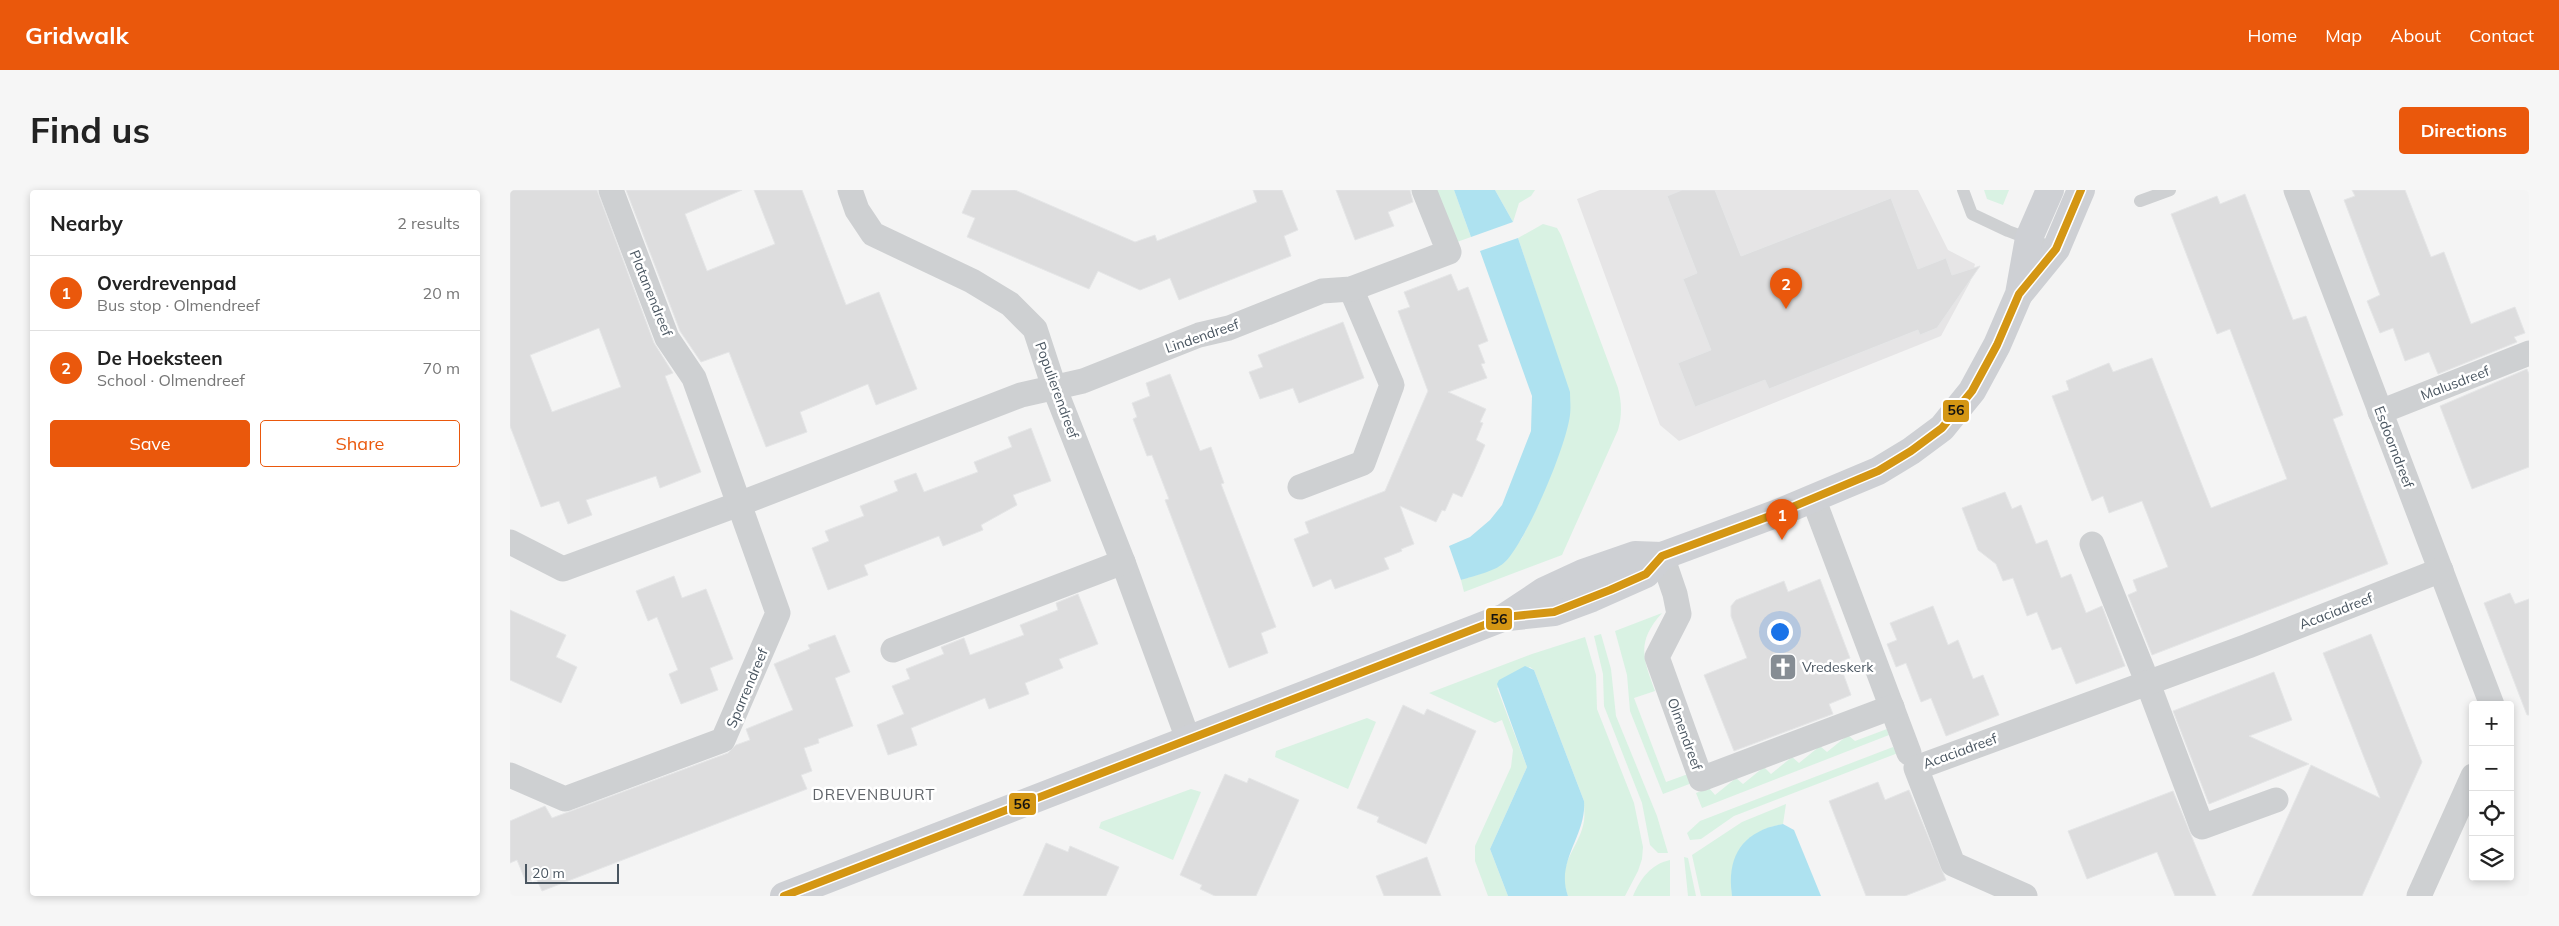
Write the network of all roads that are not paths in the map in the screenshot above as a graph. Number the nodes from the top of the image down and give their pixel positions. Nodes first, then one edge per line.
1 (612, 190) edge
2 (850, 190) edge
3 (1424, 190) edge
4 (1963, 190) edge
5 (2050, 190) edge
6 (2081, 190) edge
7 (2170, 190) edge
8 (2296, 190) edge
9 (2140, 201) dead end
10 (2029, 238) junction
11 (2056, 249) junction
12 (1351, 289) junction
13 (2019, 294) junction
14 (2529, 354) edge
15 (1054, 387) junction
16 (2380, 412) junction
17 (1300, 487) dead end
18 (1813, 498) junction
19 (739, 504) junction
20 (510, 542) edge
21 (2092, 544) dead end
22 (1662, 556) junction
23 (1123, 562) junction
24 (2440, 570) junction
25 (893, 650) dead end
26 (2147, 681) junction
27 (2490, 701) edge
28 (1892, 707) junction
29 (1188, 740) junction
30 (1909, 752) dead end
31 (510, 775) edge
32 (2469, 785) edge
33 (2276, 800) dead end
34 (784, 896) edge
35 (2025, 896) edge
36 (2419, 896) edge

1 - 19 street, Platanendreef
2 - 15 street, Populierendreef
3 - 12 street, Lindendreef
4 - 10 lane
5 - 10 street
6 - 11 street
7 - 9 lane
8 - 16 street, Esdoorndreef
10 - 11 lane
10 - 13 street
11 - 13 street
12 - 15 street, Lindendreef
12 - 17 street
13 - 18 street
14 - 16 street, Malusdreef
15 - 19 street
15 - 23 street, Populierendreef
16 - 24 street, Esdoorndreef
18 - 22 street
18 - 28 street, Acaciadreef
19 - 20 street
19 - 31 street, Sparrendreef
21 - 26 street
22 - 28 street, Olmendreef
22 - 29 street
23 - 25 street
23 - 29 street, Populierendreef
24 - 26 street, Acaciadreef
24 - 27 street, Esdoorndreef
26 - 33 street
26 - 35 street, Acaciadreef
28 - 30 street, Acaciadreef
29 - 34 street
32 - 36 street

